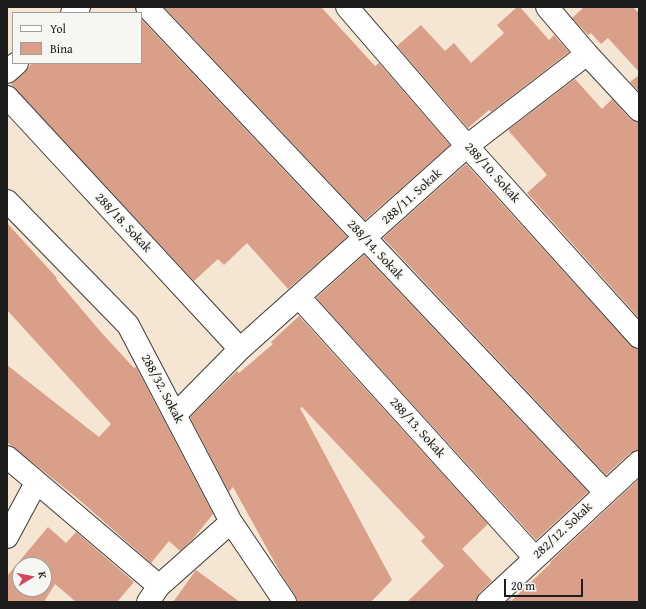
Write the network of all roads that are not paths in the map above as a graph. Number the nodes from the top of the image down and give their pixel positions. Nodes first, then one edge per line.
1 (147, 7) edge
2 (347, 7) edge
3 (547, 7) edge
4 (587, 54) junction
5 (7, 97) edge
6 (639, 110) edge
7 (467, 146) junction
8 (7, 201) edge
9 (365, 240) junction
10 (299, 297) junction
11 (639, 337) edge
12 (240, 349) junction
13 (175, 415) junction
14 (7, 457) edge
15 (639, 462) edge
16 (36, 483) junction
17 (605, 492) junction
18 (231, 522) junction
19 (7, 537) edge
20 (535, 558) junction
21 (154, 594) edge
22 (285, 602) edge
23 (488, 602) edge

1 - 9 street, 288/14. Sokak
2 - 7 street, 288/10. Sokak
3 - 4 street
4 - 6 street
4 - 7 street, 288/11. Sokak
5 - 12 street, 288/18. Sokak
7 - 9 street, 288/11. Sokak
7 - 11 street, 288/10. Sokak
8 - 13 street, 288/32. Sokak
9 - 10 street, 288/11. Sokak
9 - 17 street, 288/14. Sokak
10 - 12 street, 288/11. Sokak
10 - 20 street, 288/13. Sokak
12 - 13 street, 288/11. Sokak
13 - 18 street, 288/32. Sokak
14 - 16 street
15 - 17 street, 282/12. Sokak
16 - 19 street
16 - 21 street
17 - 20 street, 282/12. Sokak
18 - 21 street
18 - 22 street, 288/32. Sokak
20 - 23 street, 282/12. Sokak

